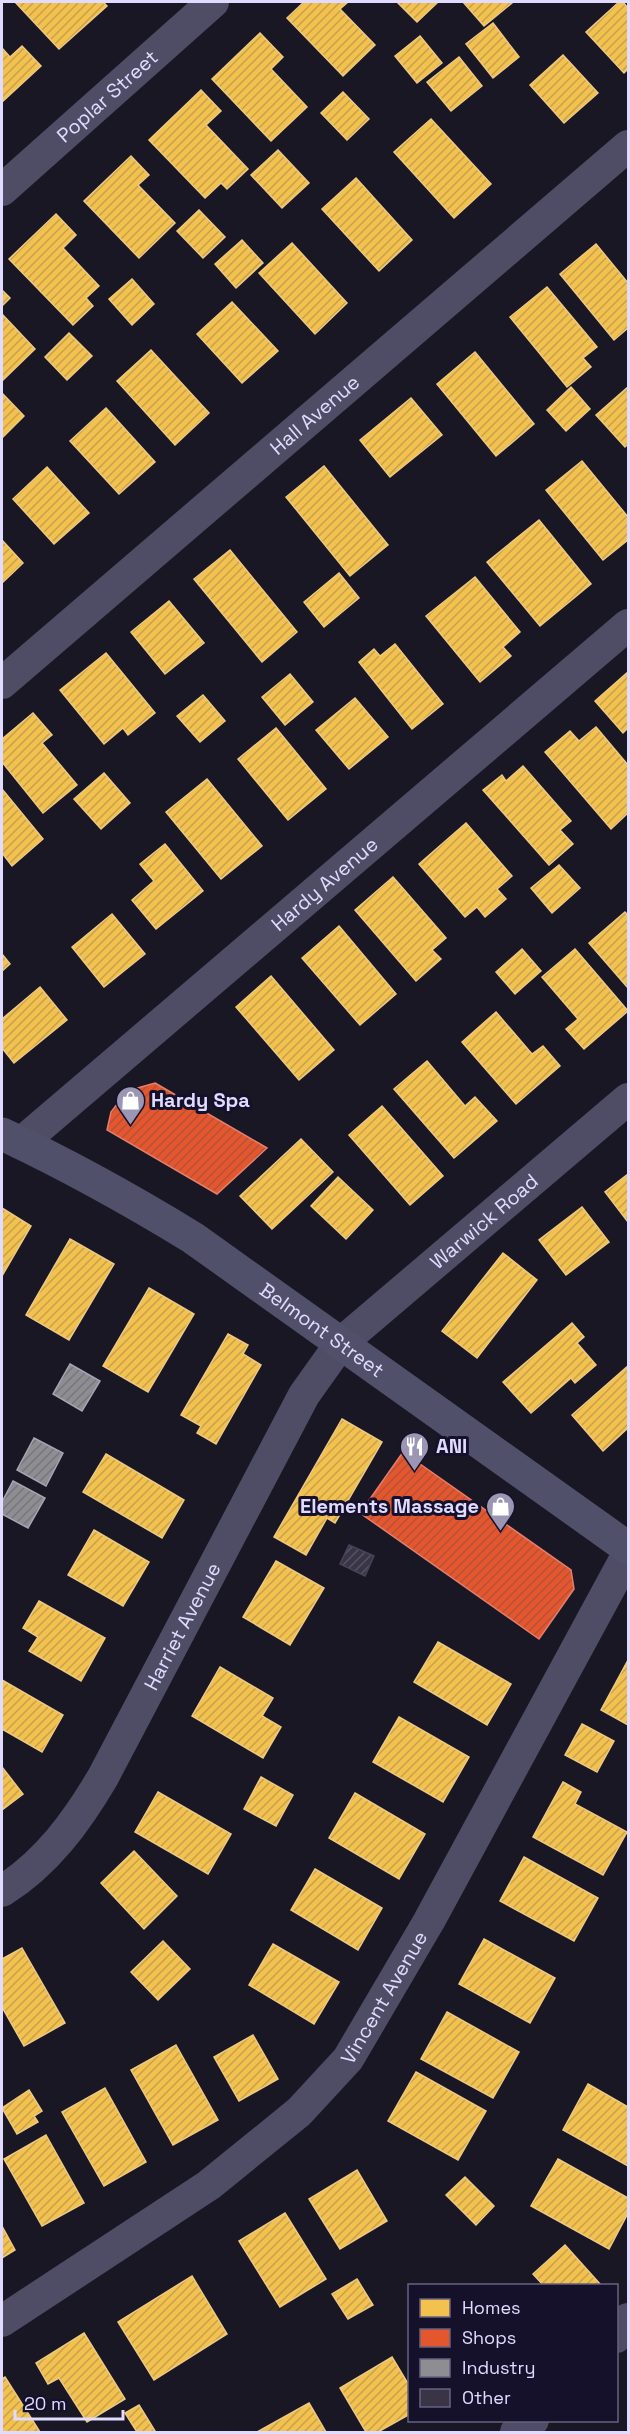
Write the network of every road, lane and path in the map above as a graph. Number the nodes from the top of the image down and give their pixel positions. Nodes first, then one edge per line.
1 (213, 2) edge
2 (628, 146) edge
3 (2, 190) edge
4 (628, 625) edge
5 (2, 683) edge
6 (628, 1100) edge
7 (11, 1139) edge
8 (341, 1343) junction
9 (628, 1548) edge
10 (628, 1554) edge
11 (2, 1891) edge
12 (628, 2319) edge
13 (2, 2320) edge
14 (618, 2334) edge
15 (532, 2422) edge
16 (516, 2433) edge

1 - 3 street, Poplar Street
2 - 5 street, Hall Avenue
4 - 7 street, Hardy Avenue
6 - 8 street, Warwick Road
7 - 8 main road, Belmont Street
8 - 9 main road, Belmont Street
8 - 11 street, Harriet Avenue
10 - 13 street, Vincent Avenue
12 - 14 street
15 - 16 street

